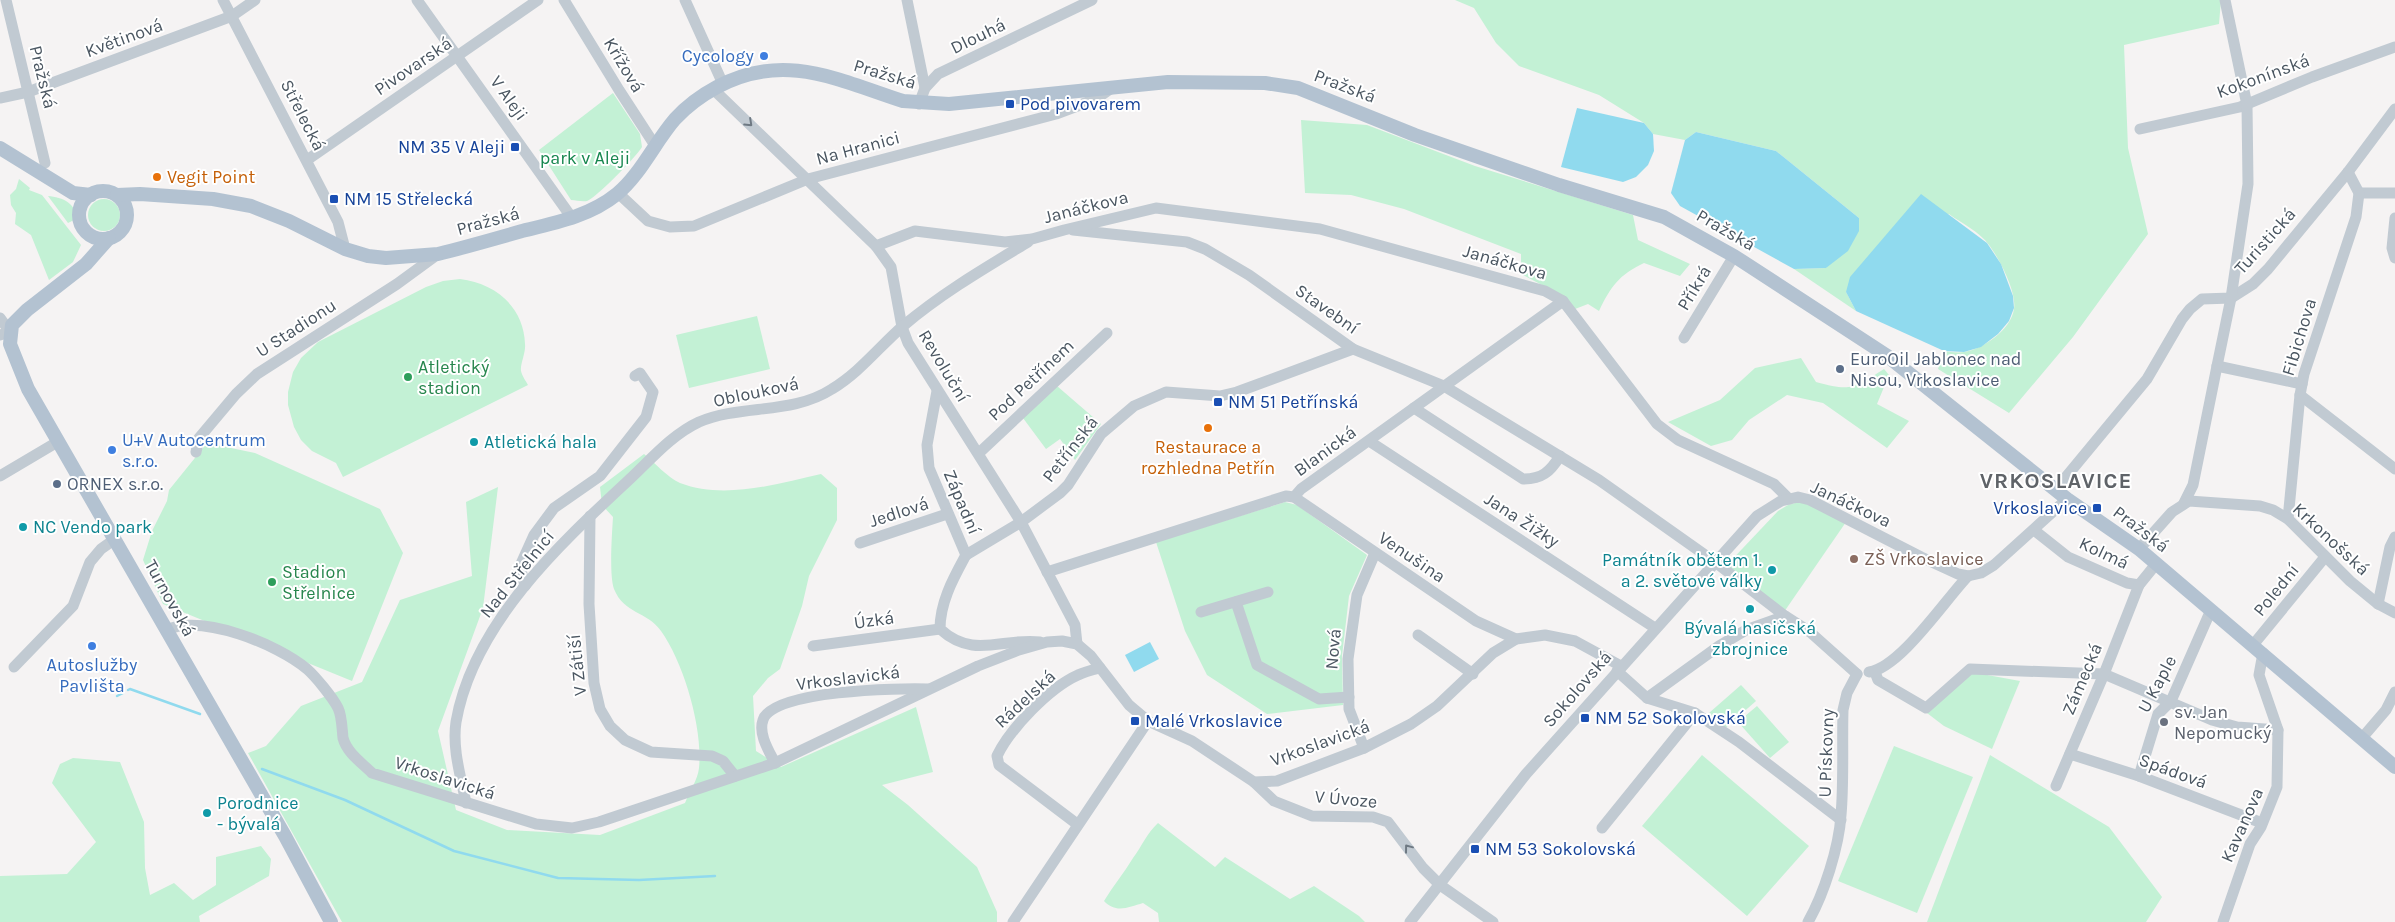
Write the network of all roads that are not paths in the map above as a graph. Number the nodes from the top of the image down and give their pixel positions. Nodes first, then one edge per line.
1 (6, 0) edge
2 (223, 0) edge
3 (256, 0) edge
4 (417, 0) edge
5 (538, 0) edge
6 (564, 0) edge
7 (685, 0) edge
8 (907, 0) edge
9 (1092, 0) edge
10 (2225, 0) edge
11 (232, 16) junction
12 (2395, 47) edge
13 (458, 57) junction
14 (1116, 86) junction
15 (718, 87) junction
16 (925, 88) junction
17 (28, 92) junction
18 (0, 98) edge
19 (919, 104) junction
20 (2247, 105) junction
21 (2395, 109) edge
22 (2140, 129) dead end
23 (656, 147) junction
24 (0, 148) edge
25 (0, 157) edge
26 (307, 160) junction
27 (44, 163) dead end
28 (2348, 172) junction
29 (808, 179) junction
30 (618, 193) junction
31 (2359, 193) junction
32 (2395, 193) edge
33 (91, 194) junction
34 (117, 196) junction
35 (160, 197) junction
36 (80, 213) junction
37 (127, 214) junction
38 (572, 218) junction
39 (2395, 218) edge
40 (85, 230) junction
41 (1064, 230) junction
42 (109, 238) junction
43 (1032, 240) junction
44 (876, 246) junction
45 (345, 249) junction
46 (438, 254) junction
47 (1734, 256) junction
48 (2395, 258) edge
49 (79, 270) junction
50 (2231, 298) junction
51 (1563, 301) junction
52 (0, 318) edge
53 (902, 327) junction
54 (1107, 333) dead end
55 (5, 334) edge
56 (1684, 338) dead end
57 (1353, 349) junction
58 (2217, 366) junction
59 (635, 376) dead end
60 (1444, 386) junction
61 (2301, 389) junction
62 (937, 391) junction
63 (1414, 408) junction
64 (59, 441) junction
65 (1369, 441) junction
66 (196, 452) dead end
67 (979, 454) junction
68 (1560, 456) junction
69 (2395, 469) edge
70 (0, 476) edge
71 (2056, 489) junction
72 (1294, 497) junction
73 (1790, 499) junction
74 (2067, 499) junction
75 (2184, 503) junction
76 (948, 514) junction
77 (590, 516) junction
78 (2288, 519) junction
79 (1022, 522) junction
80 (2034, 530) junction
81 (2395, 537) edge
82 (115, 539) junction
83 (860, 542) dead end
84 (2139, 549) junction
85 (1375, 553) junction
86 (966, 555) junction
87 (2325, 557) junction
88 (1715, 562) junction
89 (2156, 564) junction
90 (1047, 572) junction
91 (1968, 576) junction
92 (2139, 585) junction
93 (525, 586) junction
94 (1268, 592) dead end
95 (1236, 602) junction
96 (2378, 604) junction
97 (2211, 610) junction
98 (1201, 612) dead end
99 (2395, 613) edge
100 (1785, 616) junction
101 (1655, 628) junction
102 (940, 629) junction
103 (166, 630) junction
104 (1418, 635) dead end
105 (1516, 638) junction
106 (1047, 642) junction
107 (1077, 644) junction
108 (812, 646) dead end
109 (2258, 649) junction
110 (14, 667) dead end
111 (1100, 668) junction
112 (1619, 668) junction
113 (1874, 672) junction
114 (1473, 674) junction
115 (1858, 674) junction
116 (2104, 674) junction
117 (929, 690) junction
118 (2395, 692) edge
119 (1349, 697) junction
120 (1646, 698) junction
121 (2171, 701) junction
122 (1695, 713) junction
123 (1148, 721) junction
124 (2278, 730) junction
125 (2362, 738) junction
126 (1364, 748) junction
127 (2070, 754) junction
128 (775, 763) junction
129 (2395, 767) edge
130 (736, 776) junction
131 (2139, 776) junction
132 (1254, 782) junction
133 (2056, 786) dead end
134 (466, 803) junction
135 (1840, 820) junction
136 (2262, 823) junction
137 (1077, 824) junction
138 (1602, 828) dead end
139 (1440, 885) junction
140 (331, 922) edge
141 (1013, 922) edge
142 (1410, 922) edge
143 (1493, 922) edge
144 (1808, 922) edge
145 (2223, 922) edge

1 - 17 street, Pražská
2 - 11 street, Střelecká
3 - 11 street, Květinová
4 - 13 street, V Aleji
5 - 13 street, Pivovarská
6 - 23 street, Křížová
7 - 15 street, Revoluční
8 - 16 street
9 - 16 street, Dlouhá
10 - 20 street
11 - 17 street, Květinová
11 - 26 street, Střelecká
12 - 20 street, Kokonínská
13 - 26 street, Pivovarská
13 - 38 street, V Aleji
14 - 19 main road, Pražská
14 - 29 street, Na Hranici
14 - 47 main road, Pražská
15 - 19 main road, Pražská
15 - 23 main road, Pražská
15 -> 29 street, Revoluční
16 - 19 street, Dlouhá
17 - 18 street, Květinová
17 - 27 street, Pražská
20 - 22 street, Kokonínská
20 - 50 street
21 - 28 street, Turistická
23 - 30 main road, Pražská
24 - 33 main road, Pražská
25 - 36 main road
26 - 45 street, Střelecká
28 - 31 street
28 - 50 street, Turistická
29 - 30 street, Na Hranici
29 - 44 street, Revoluční
30 - 38 main road, Pražská
31 - 32 street
31 - 61 street, Fibichova
33 - 34 main road, Pražská
33 - 36 main road
34 - 35 main road, Pražská
34 - 37 main road
35 - 37 main road, Pražská
35 - 45 main road, Pražská
36 - 40 main road
37 - 42 main road, Pražská
38 - 46 main road, Pražská
39 - 48 street
40 - 42 main road
40 - 49 main road
41 - 43 street, Janáčkova
41 - 51 street, Janáčkova
41 - 57 street, Stavební
42 - 49 main road
43 - 44 street, Janáčkova
43 - 53 street, Oblouková
44 - 53 street, Revoluční
45 - 46 main road, Pražská
46 - 66 street, U Stadionu
47 - 56 street, Příkrá
47 - 71 main road, Pražská
49 - 55 main road
50 - 58 street, Turistická
50 - 71 street
51 - 60 street, Blanická
51 - 73 street, Janáčkova
52 - 55 street
53 - 62 street, Revoluční
53 - 77 street, Oblouková
54 - 67 street, Pod Petřínem
55 - 64 main road, Turnovská
57 - 60 street, Stavební
57 - 79 street, Petřínská
58 - 61 street
58 - 75 street, Turistická
59 - 93 street
60 - 63 street, Blanická
60 - 68 street, Stavební
61 - 69 street
61 - 78 street, Fibichova
62 - 67 street, Revoluční
62 - 76 street, Západní
63 - 65 street, Blanická
63 - 68 street
64 - 70 street
64 - 82 main road, Turnovská
65 - 72 street, Blanická
65 - 101 street, Jana Žižky
67 - 79 street, Revoluční
68 - 88 street, Stavební
71 - 74 main road, Pražská
72 - 85 street, Venušina
72 - 90 street, Blanická
73 - 88 street, Sokolovská
73 - 91 street, Janáčkova
74 - 80 street
74 - 84 main road, Pražská
75 - 78 street, Krkonošská
75 - 84 street
76 - 83 street, Jedlová
76 - 86 street, Západní
77 - 93 street, Nad Střelnicí
77 - 130 street, V Zátiší
78 - 87 street, Krkonošská
79 - 86 street, Petřínská
79 - 90 street, Revoluční
80 - 91 street
80 - 92 street, Kolmá
81 - 96 street
82 - 103 main road, Turnovská
82 - 110 street
84 - 89 main road, Pražská
85 - 105 street, Venušina
85 - 119 street, Nová
86 - 102 street, Západní
87 - 96 street, Krkonošská
87 - 109 street, Polední
88 - 100 street, Stavební
88 - 101 street, Sokolovská
89 - 92 street, Kolmá
89 - 97 main road, Pražská
90 - 107 street, Revoluční
91 - 113 street
92 - 116 street, Zámecká
93 - 134 street, Nad Střelnicí
94 - 95 street
95 - 98 street
95 - 119 street
96 - 99 street, Krkonošská
97 - 109 main road, Pražská
97 - 121 street, U Kaple
100 - 115 street, Stavební
100 - 120 street
101 - 112 street, Sokolovská
102 - 106 street
102 - 108 street, Úzká
103 - 134 street, Vrkoslavická
103 - 140 main road, Turnovská
104 - 114 street
105 - 112 street, Vrkoslavická
105 - 114 street, Vrkoslavická
106 - 107 street, Vrkoslavická
106 - 117 street, Vrkoslavická
107 - 111 street, Vrkoslavická
109 - 124 street, Kavanova
109 - 125 main road, Pražská
111 - 123 street, Vrkoslavická
111 - 137 street, Rádelská
112 - 120 street, Vrkoslavická
112 - 139 street, Sokolovská
113 - 115 street
113 - 116 street
114 - 126 street, Vrkoslavická
115 - 135 street, U Pískovny
116 - 121 street
116 - 127 street, Zámecká
117 - 128 street, Vrkoslavická
117 - 128 street, Vrkoslavická
118 - 125 street
119 - 126 street, Nová
120 - 122 street
121 - 124 street
121 - 131 street, U Kaple
122 - 135 street
122 - 138 street
123 - 132 street, Vrkoslavická
123 - 137 street
124 - 136 street, Kavanova
125 - 129 main road, Pražská
126 - 132 street, Vrkoslavická
127 - 131 street, Spádová
127 - 133 street, Zámecká
128 - 130 street, Vrkoslavická
130 - 134 street, Vrkoslavická
131 - 136 street, Spádová
139 -> 132 street, V Úvoze
135 - 144 street, U Pískovny
136 - 145 street, Kavanova
137 - 141 street
139 - 142 street, Sokolovská
139 - 143 street, V Úvoze

